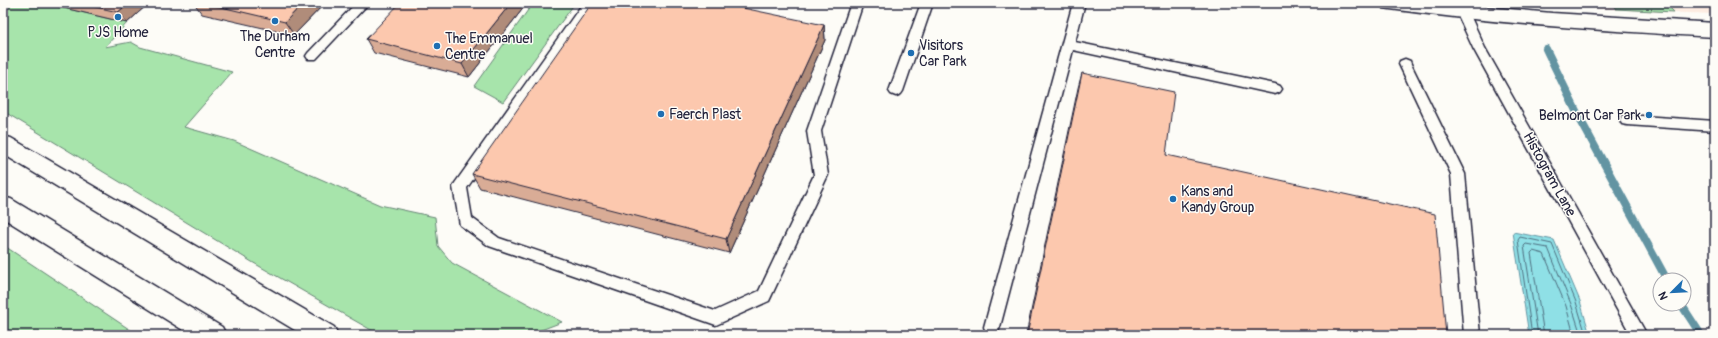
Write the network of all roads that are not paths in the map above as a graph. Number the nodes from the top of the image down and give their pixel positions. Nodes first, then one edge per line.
1 (363, 3) edge
2 (589, 3) edge
3 (857, 3) edge
4 (927, 3) edge
5 (1079, 3) edge
6 (1390, 3) edge
7 (1462, 13) junction
8 (1715, 30) edge
9 (1068, 45) junction
10 (312, 56) dead end
11 (1405, 64) dead end
12 (1275, 89) dead end
13 (896, 91) dead end
14 (1627, 120) dead end
15 (1715, 126) edge
16 (3, 144) edge
17 (3, 206) edge
18 (992, 327) dead end
19 (213, 335) edge
20 (325, 335) edge
21 (1472, 335) edge
22 (1639, 335) edge

1 - 10 lane
2 - 3 lane
4 - 13 lane
5 - 9 lane
6 - 7 main road
7 - 8 main road
7 - 22 lane, Histogram Lane
9 - 12 lane
9 - 18 lane
11 - 21 lane
14 - 15 lane
16 - 20 main road
17 - 19 main road

